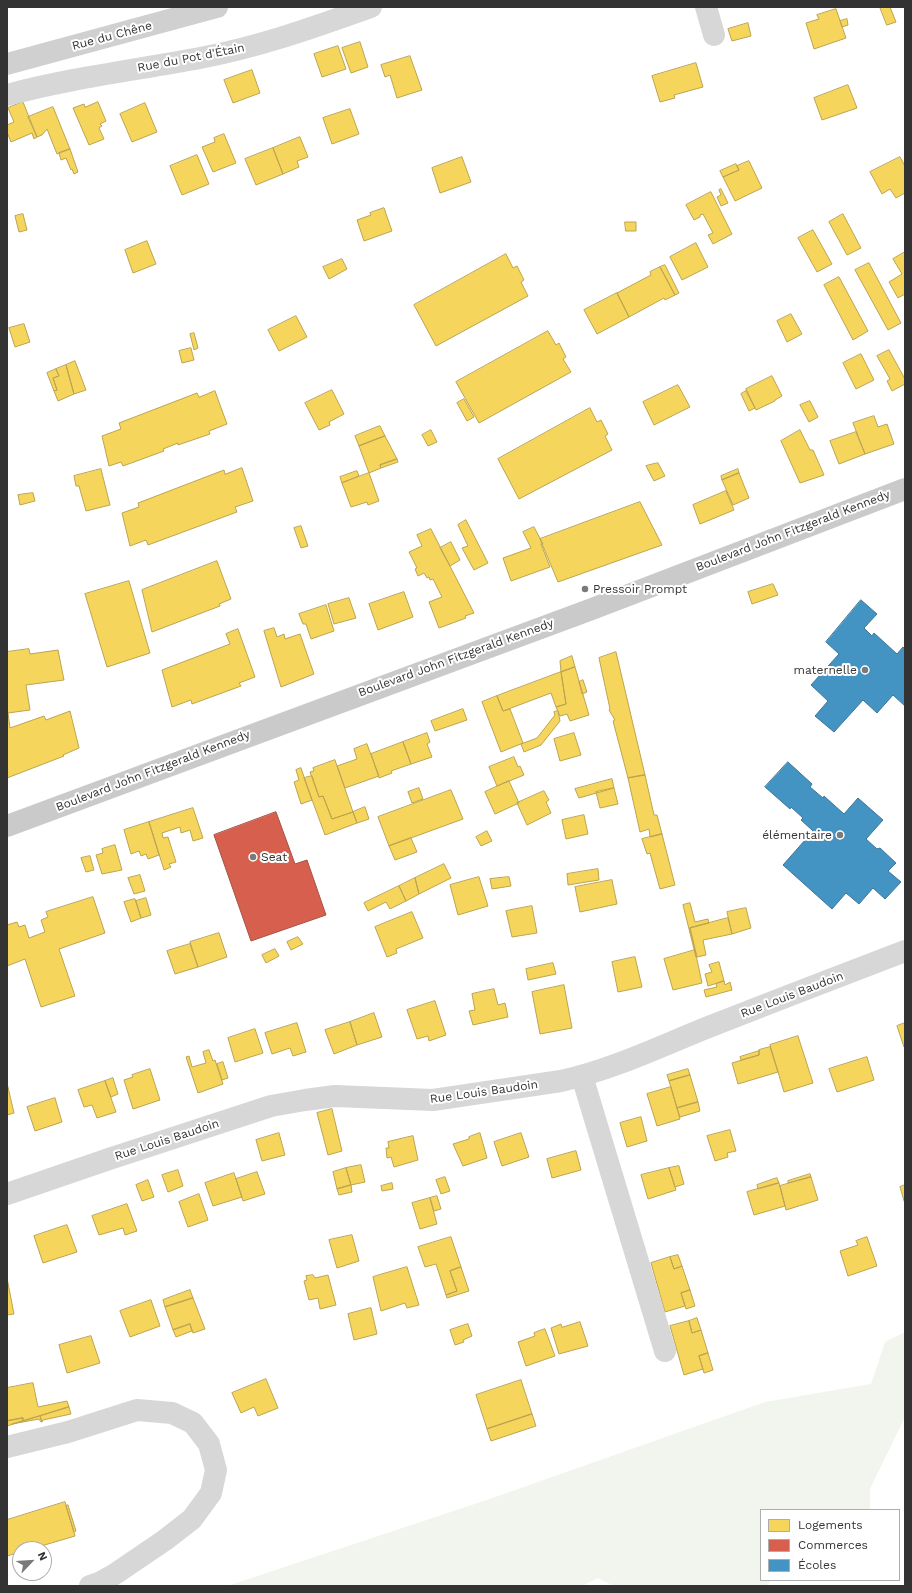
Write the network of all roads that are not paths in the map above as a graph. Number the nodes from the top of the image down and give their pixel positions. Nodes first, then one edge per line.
1 (217, 7) edge
2 (371, 7) edge
3 (706, 7) edge
4 (714, 35) dead end
5 (7, 64) edge
6 (7, 95) edge
7 (905, 489) edge
8 (7, 826) edge
9 (905, 951) edge
10 (582, 1076) junction
11 (7, 1194) edge
12 (665, 1352) dead end
13 (7, 1447) edge
14 (90, 1586) edge

1 - 5 street, Rue du Chêne
2 - 6 street, Rue du Pot d'Étain
3 - 4 street
7 - 8 main road, Boulevard John Fitzgerald Kennedy
9 - 10 street, Rue Louis Baudoin
10 - 11 street, Rue Louis Baudoin
10 - 12 street
13 - 14 street

